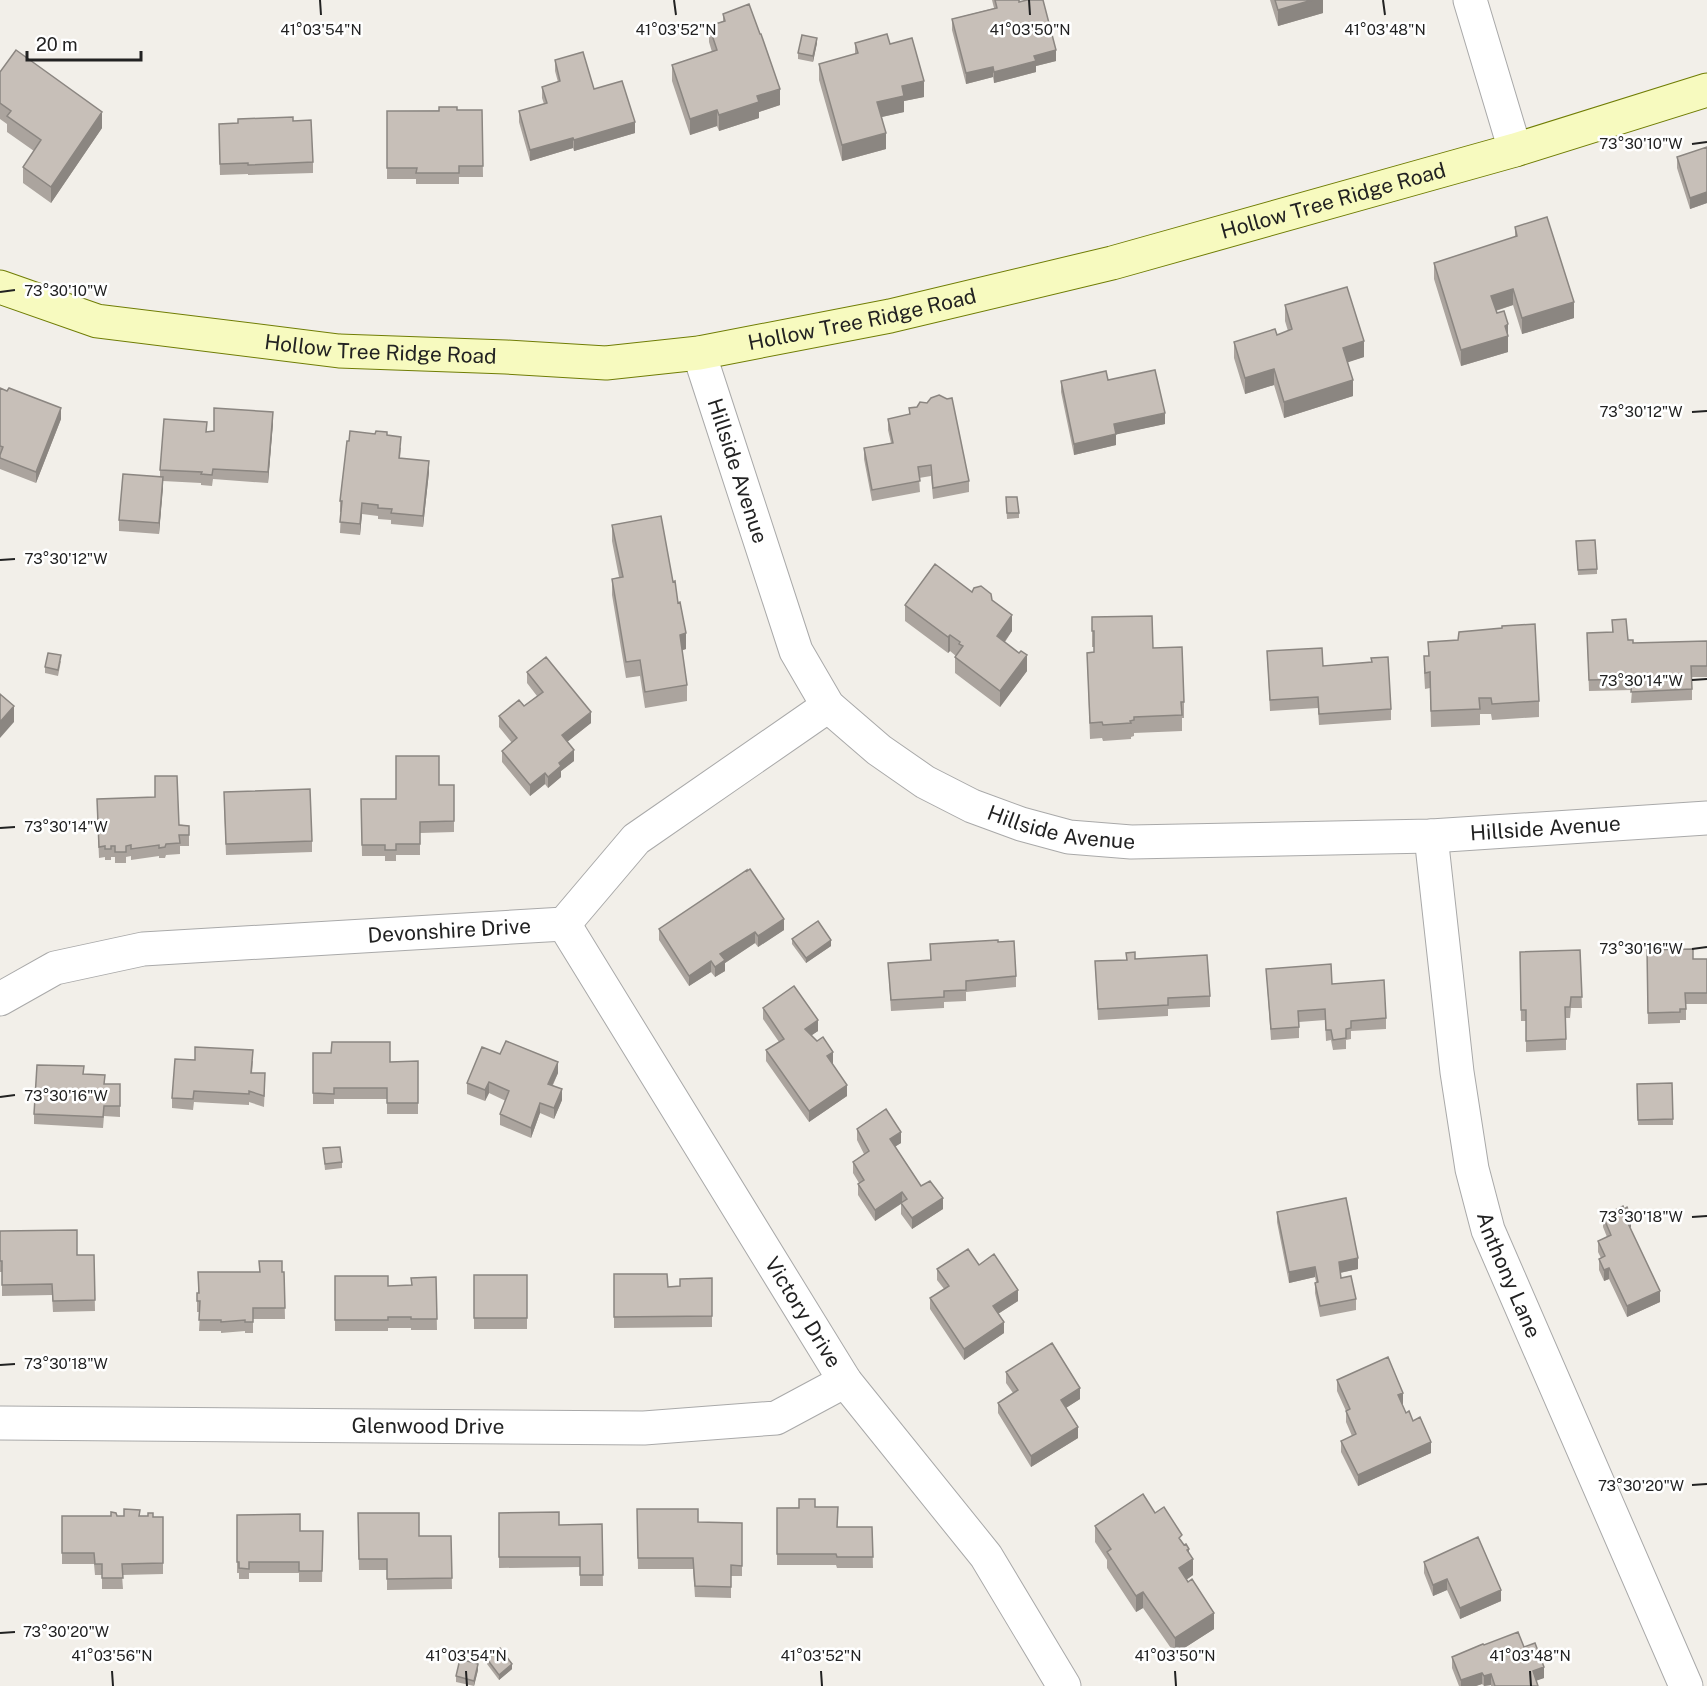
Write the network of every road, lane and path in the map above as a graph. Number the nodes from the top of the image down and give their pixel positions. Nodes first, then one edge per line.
1 (1470, 0) edge
2 (1707, 90) edge
3 (1515, 150) junction
4 (0, 287) edge
5 (699, 353) junction
6 (828, 706) junction
7 (1707, 818) edge
8 (1431, 836) junction
9 (564, 924) junction
10 (0, 999) edge
11 (845, 1381) junction
12 (0, 1423) edge
13 (1064, 1686) edge
14 (1686, 1686) edge

1 - 3 street
2 - 3 main road, Hollow Tree Ridge Road
3 - 5 main road, Hollow Tree Ridge Road
4 - 5 main road, Hollow Tree Ridge Road
5 - 6 street, Hillside Avenue
6 - 8 street, Hillside Avenue
6 - 9 street
7 - 8 street, Hillside Avenue
8 - 14 street, Anthony Lane
9 - 10 street, Devonshire Drive
9 - 11 street, Victory Drive
11 - 12 street, Glenwood Drive
11 - 13 street, Victory Drive

